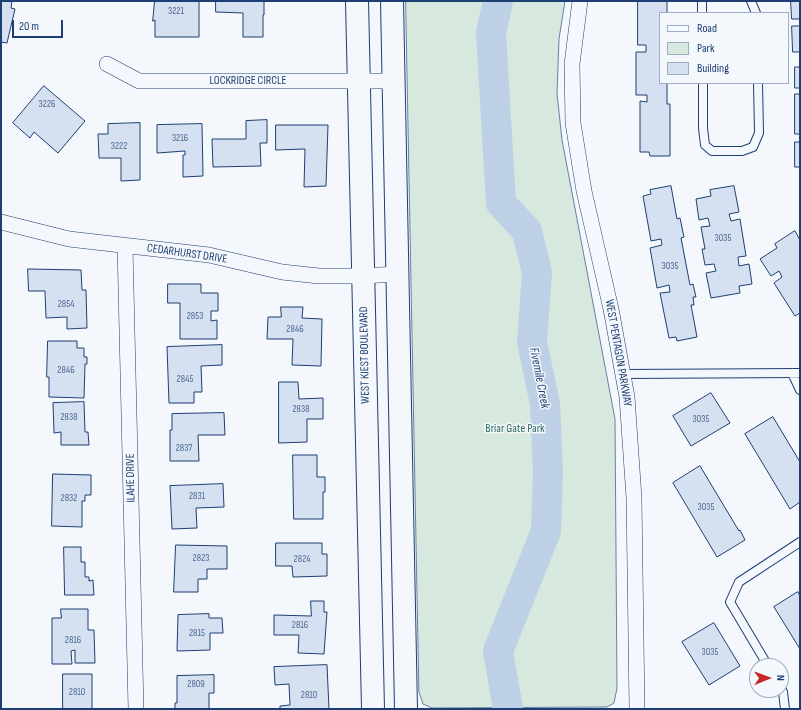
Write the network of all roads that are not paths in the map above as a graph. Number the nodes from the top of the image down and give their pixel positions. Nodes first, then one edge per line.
1 (357, 1) edge
2 (392, 1) edge
3 (580, 1) edge
4 (702, 1) edge
5 (751, 1) edge
6 (702, 12) edge
7 (756, 12) edge
8 (107, 64) dead end
9 (359, 81) junction
10 (393, 81) junction
11 (703, 84) edge
12 (758, 84) edge
13 (1, 222) edge
14 (125, 246) junction
15 (397, 274) junction
16 (363, 276) junction
17 (796, 373) edge
18 (623, 374) junction
19 (800, 390) edge
20 (800, 542) edge
21 (763, 658) edge
22 (784, 698) edge
23 (136, 709) edge
24 (373, 709) edge
25 (406, 709) edge
26 (637, 709) edge
27 (785, 709) edge

1 - 9 main road, WEST KIEST BOULEVARD
2 - 10 main road
3 - 18 street, WEST PENTAGON PARKWAY
4 - 6 lane
5 - 7 lane
8 - 9 street, LOCKRIDGE CIRCLE
9 - 10 street, LOCKRIDGE CIRCLE
9 - 16 main road, WEST KIEST BOULEVARD
10 - 15 main road
11 - 12 lane
13 - 14 street, CEDARHURST DRIVE
14 - 16 street, CEDARHURST DRIVE
14 - 23 street, ILAHE DRIVE
15 - 16 street, CEDARHURST DRIVE
15 - 25 main road
16 - 24 main road, WEST KIEST BOULEVARD
17 - 18 lane
17 - 19 lane
18 - 26 street, WEST PENTAGON PARKWAY
20 - 21 lane
22 - 27 lane

